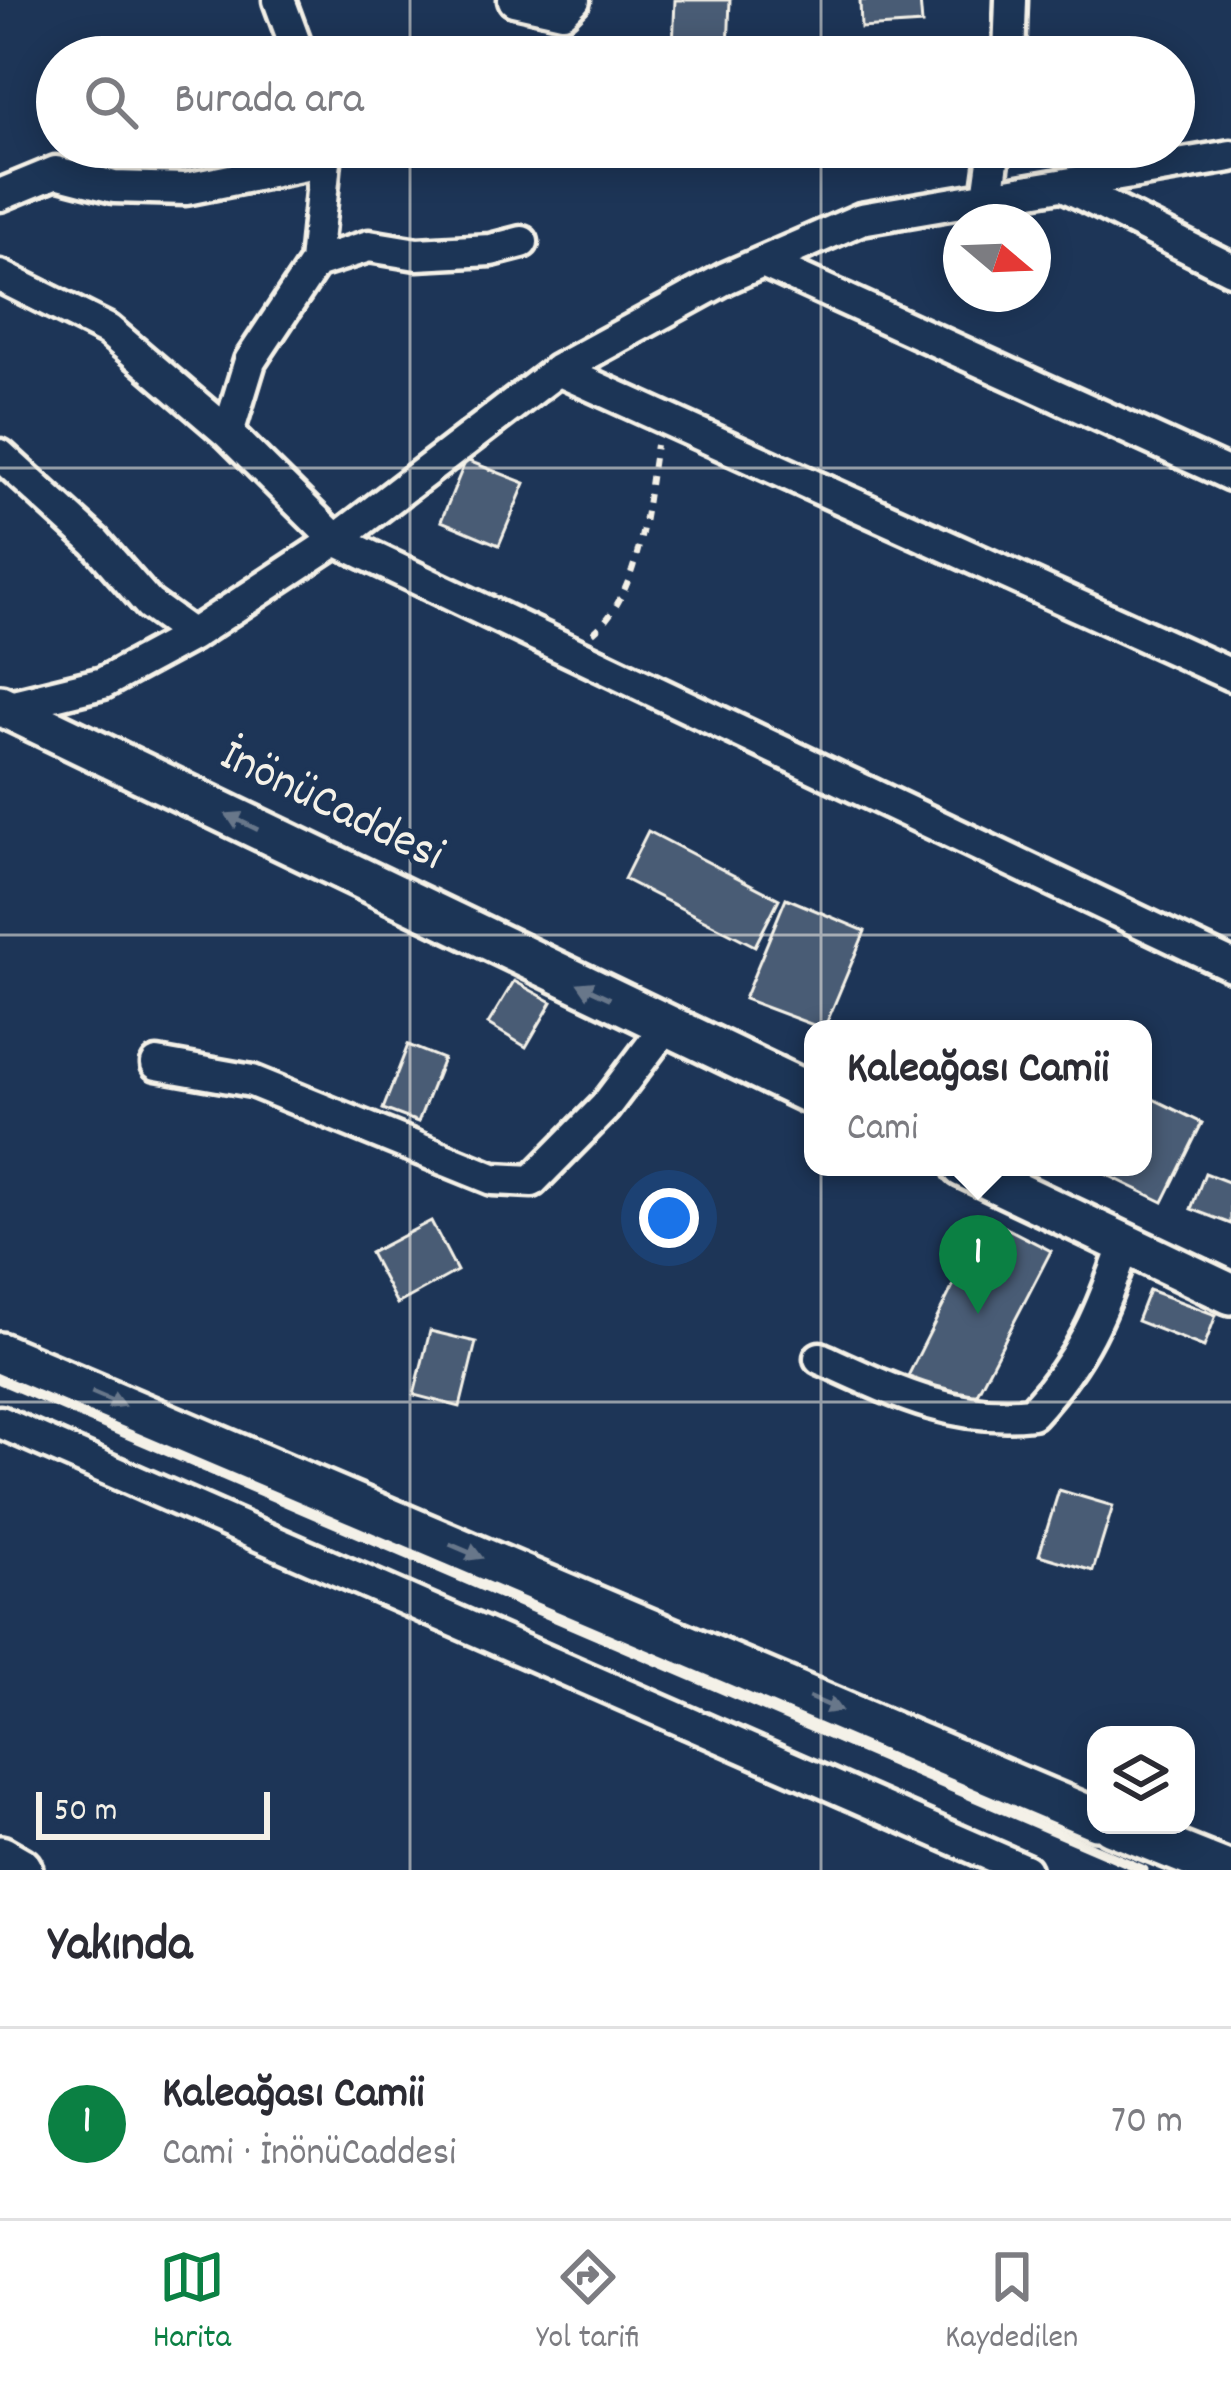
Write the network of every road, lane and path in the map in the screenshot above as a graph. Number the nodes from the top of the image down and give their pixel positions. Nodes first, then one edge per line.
1 (279, 0) edge
2 (514, 0) edge
3 (574, 0) edge
4 (1011, 0) edge
5 (292, 36) edge
6 (1010, 36) edge
7 (1231, 156) edge
8 (1195, 162) edge
9 (269, 168) edge
10 (323, 168) edge
11 (991, 168) edge
12 (1162, 168) edge
13 (1064, 185) junction
14 (0, 195) edge
15 (988, 197) junction
16 (522, 242) dead end
17 (763, 262) junction
18 (315, 263) junction
19 (1231, 269) edge
20 (0, 276) edge
21 (558, 370) junction
22 (661, 418) junction
23 (228, 433) junction
24 (0, 455) edge
25 (1231, 476) edge
26 (336, 540) junction
27 (192, 635) junction
28 (571, 652) junction
29 (1231, 675) edge
30 (3, 706) edge
31 (1231, 965) edge
32 (667, 1025) junction
33 (157, 1064) dead end
34 (804, 1091) edge
35 (982, 1176) edge
36 (1124, 1244) junction
37 (1231, 1294) edge
38 (0, 1353) edge
39 (820, 1358) dead end
40 (0, 1423) edge
41 (1087, 1815) edge
42 (1135, 1834) edge
43 (0, 1859) edge
44 (19, 1870) edge
45 (1025, 1870) edge
46 (1225, 1870) edge

1 - 5 street
2 - 3 street
4 - 6 street
7 - 8 street
9 - 14 street
10 - 18 street
11 - 15 street
12 - 13 street
13 - 15 street
13 - 19 street
15 - 17 street
16 - 18 street
17 - 21 street
17 - 25 street
18 - 23 street
20 - 23 street
21 - 22 street
21 - 26 street
22 - 28 path
22 - 29 street
23 - 26 street
24 - 27 street
26 - 27 street
26 - 28 street
27 - 30 street
28 - 31 street
32 -> 30 main road, İnönüCaddesi
32 - 33 street
32 - 34 main road, İnönüCaddesi
35 - 36 main road
36 - 37 main road
36 - 39 street
38 -> 41 main road
40 - 45 street
42 - 46 main road
43 - 44 highway

